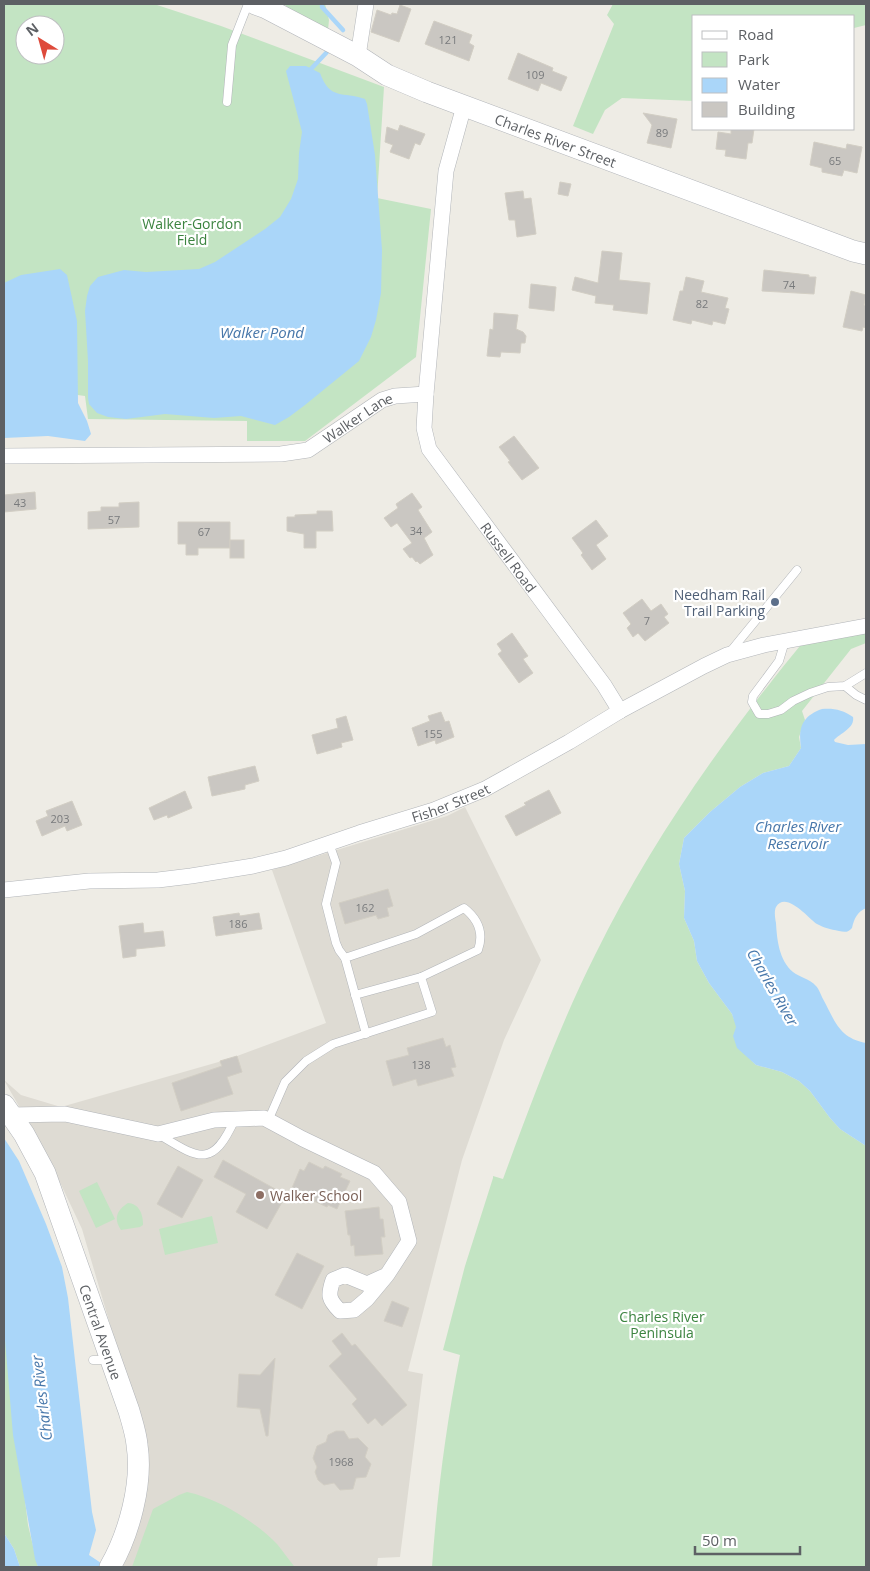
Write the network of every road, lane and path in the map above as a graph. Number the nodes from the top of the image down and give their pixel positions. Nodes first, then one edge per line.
1 (248, 4) edge
2 (255, 4) edge
3 (366, 4) edge
4 (358, 56) junction
5 (226, 102) dead end
6 (464, 106) junction
7 (866, 254) edge
8 (426, 394) junction
9 (4, 456) edge
10 (797, 570) dead end
11 (866, 626) edge
12 (785, 641) junction
13 (727, 655) junction
14 (866, 673) edge
15 (845, 686) junction
16 (866, 700) edge
17 (620, 711) junction
18 (329, 843) junction
19 (4, 890) edge
20 (345, 958) junction
21 (421, 977) junction
22 (355, 995) junction
23 (366, 1034) junction
24 (8, 1110) edge
25 (235, 1119) junction
26 (268, 1121) junction
27 (158, 1134) junction
28 (387, 1275) dead end
29 (113, 1562) edge

1 - 5 lane
2 - 4 street, Charles River Street
3 - 4 street
4 - 6 street, Charles River Street
6 - 7 street, Charles River Street
6 - 8 street
8 - 9 street, Walker Lane
8 - 17 street, Russell Road
10 - 13 lane
11 - 12 street, Fisher Street
12 - 13 street, Fisher Street
12 - 15 lane
13 - 17 street, Fisher Street
14 - 15 lane
15 - 16 lane
17 - 18 street, Fisher Street
18 - 19 street, Fisher Street
18 - 20 lane
20 - 21 lane
20 - 22 lane
21 - 22 lane
21 - 23 lane
22 - 23 lane
23 - 26 lane
24 - 27 street
24 - 29 street, Central Avenue
25 - 26 street
25 - 27 street
25 - 27 lane
26 - 28 street

